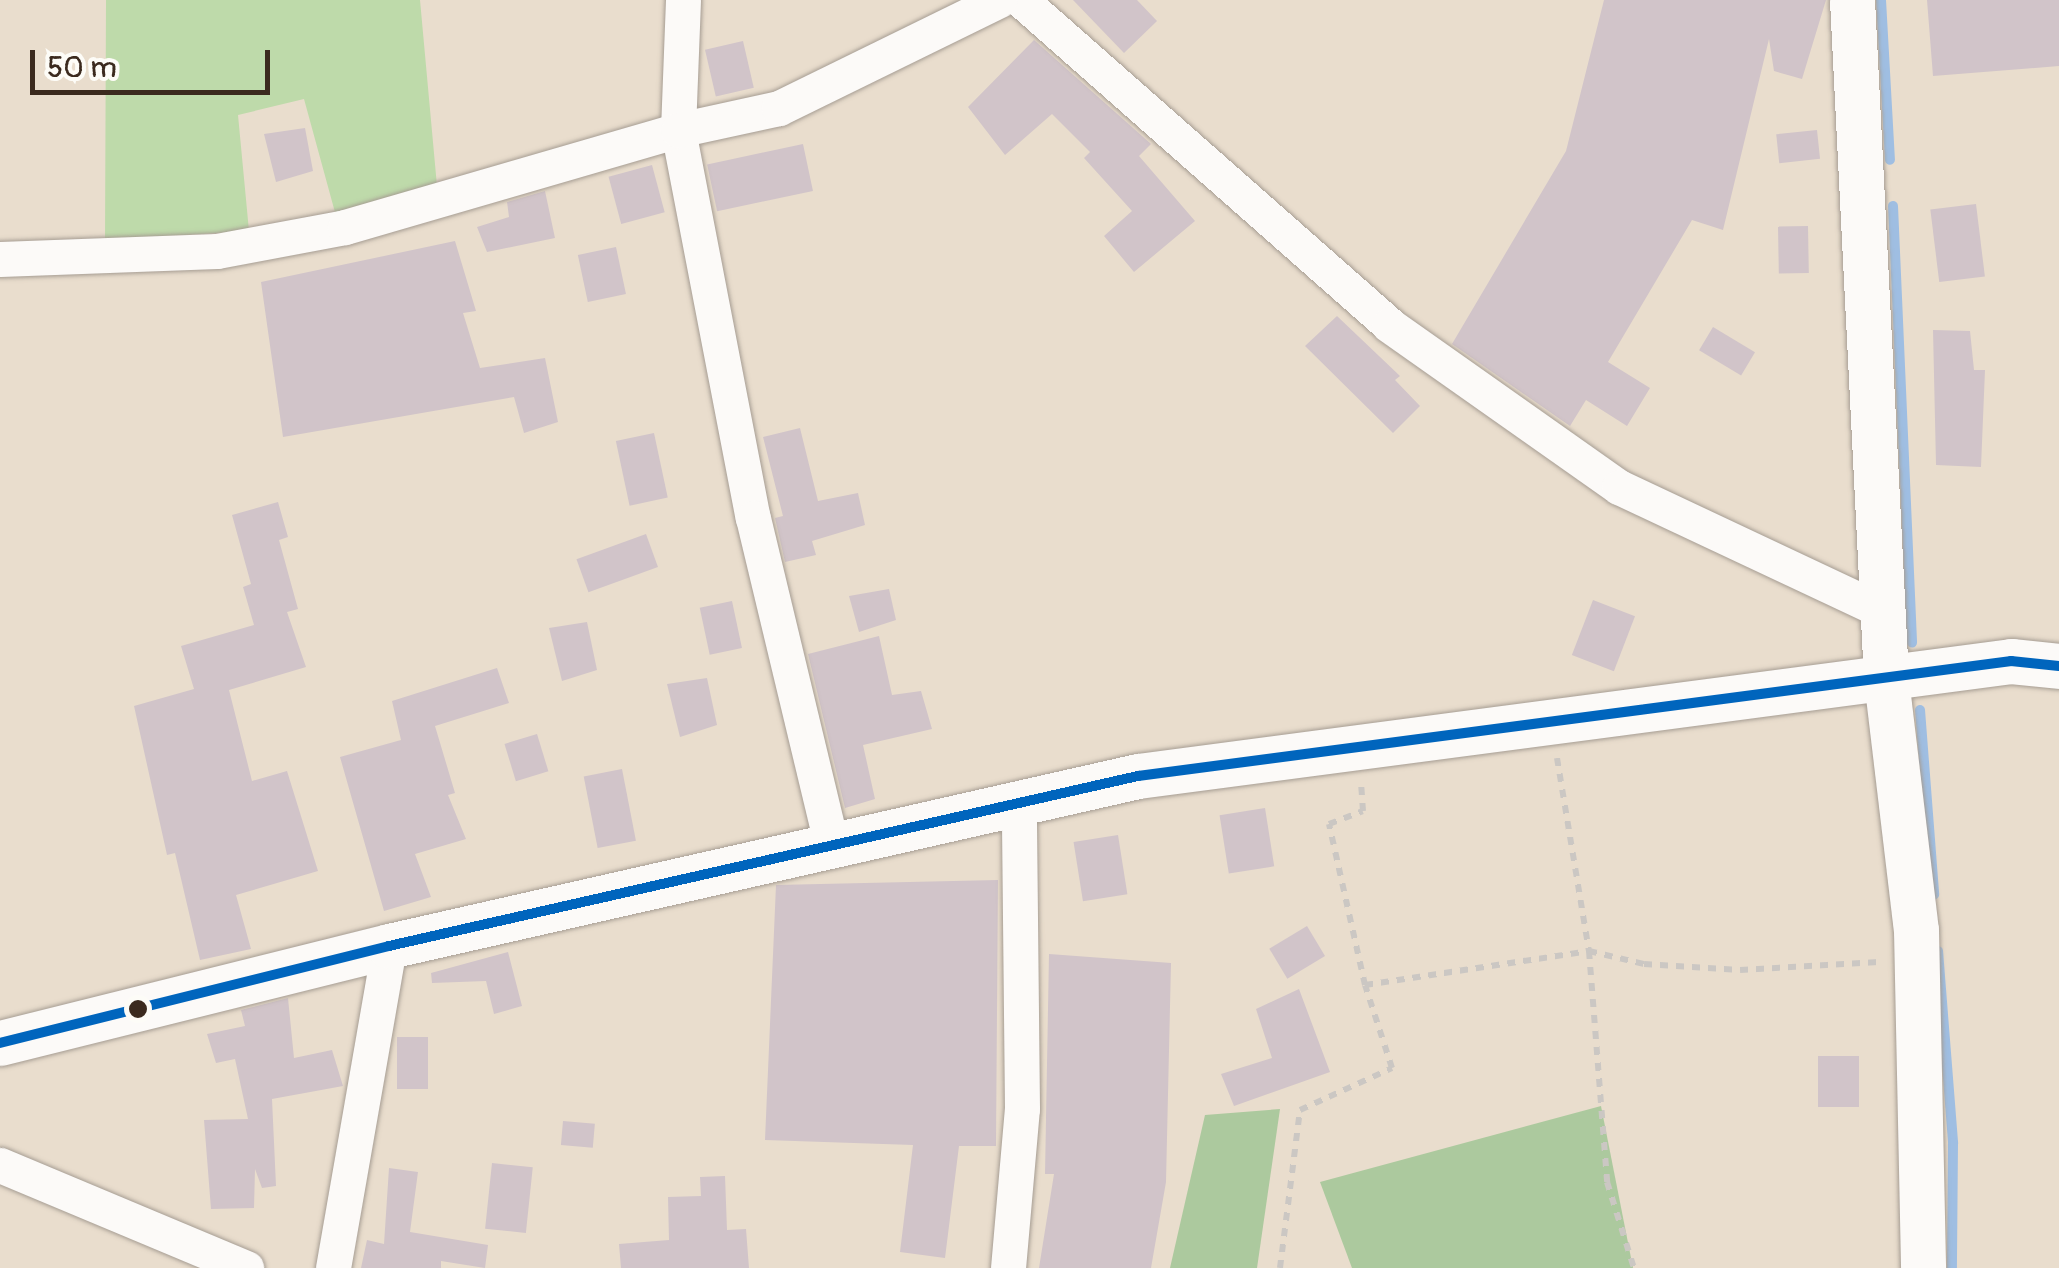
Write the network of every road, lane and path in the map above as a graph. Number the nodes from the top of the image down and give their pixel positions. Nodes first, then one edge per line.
1 (683, 0) edge
2 (998, 0) edge
3 (1021, 0) edge
4 (1852, 0) edge
5 (678, 130) junction
6 (0, 259) edge
7 (1884, 612) junction
8 (2059, 666) edge
9 (1886, 679) junction
10 (1551, 722) junction
11 (1358, 748) junction
12 (1019, 803) junction
13 (832, 846) junction
14 (389, 946) junction
15 (1589, 951) junction
16 (1918, 960) junction
17 (1365, 985) junction
18 (0, 1043) edge
19 (0, 1165) edge
20 (246, 1268) edge
21 (334, 1268) edge
22 (1008, 1268) edge
23 (1280, 1268) edge
24 (1634, 1268) edge
25 (1923, 1268) edge

1 - 5 street
2 - 5 street
3 - 7 street
4 - 7 street
5 - 6 street
5 - 13 street
7 - 9 street
8 - 9 street
9 - 10 street
9 - 16 street
10 - 11 street
10 - 15 path
11 - 12 street
11 - 17 path
12 - 13 street
12 - 22 street
13 - 14 street
14 - 18 street
14 - 21 street
15 - 16 path
15 - 17 path
15 - 24 path
16 - 25 street
17 - 23 path
19 - 20 street

